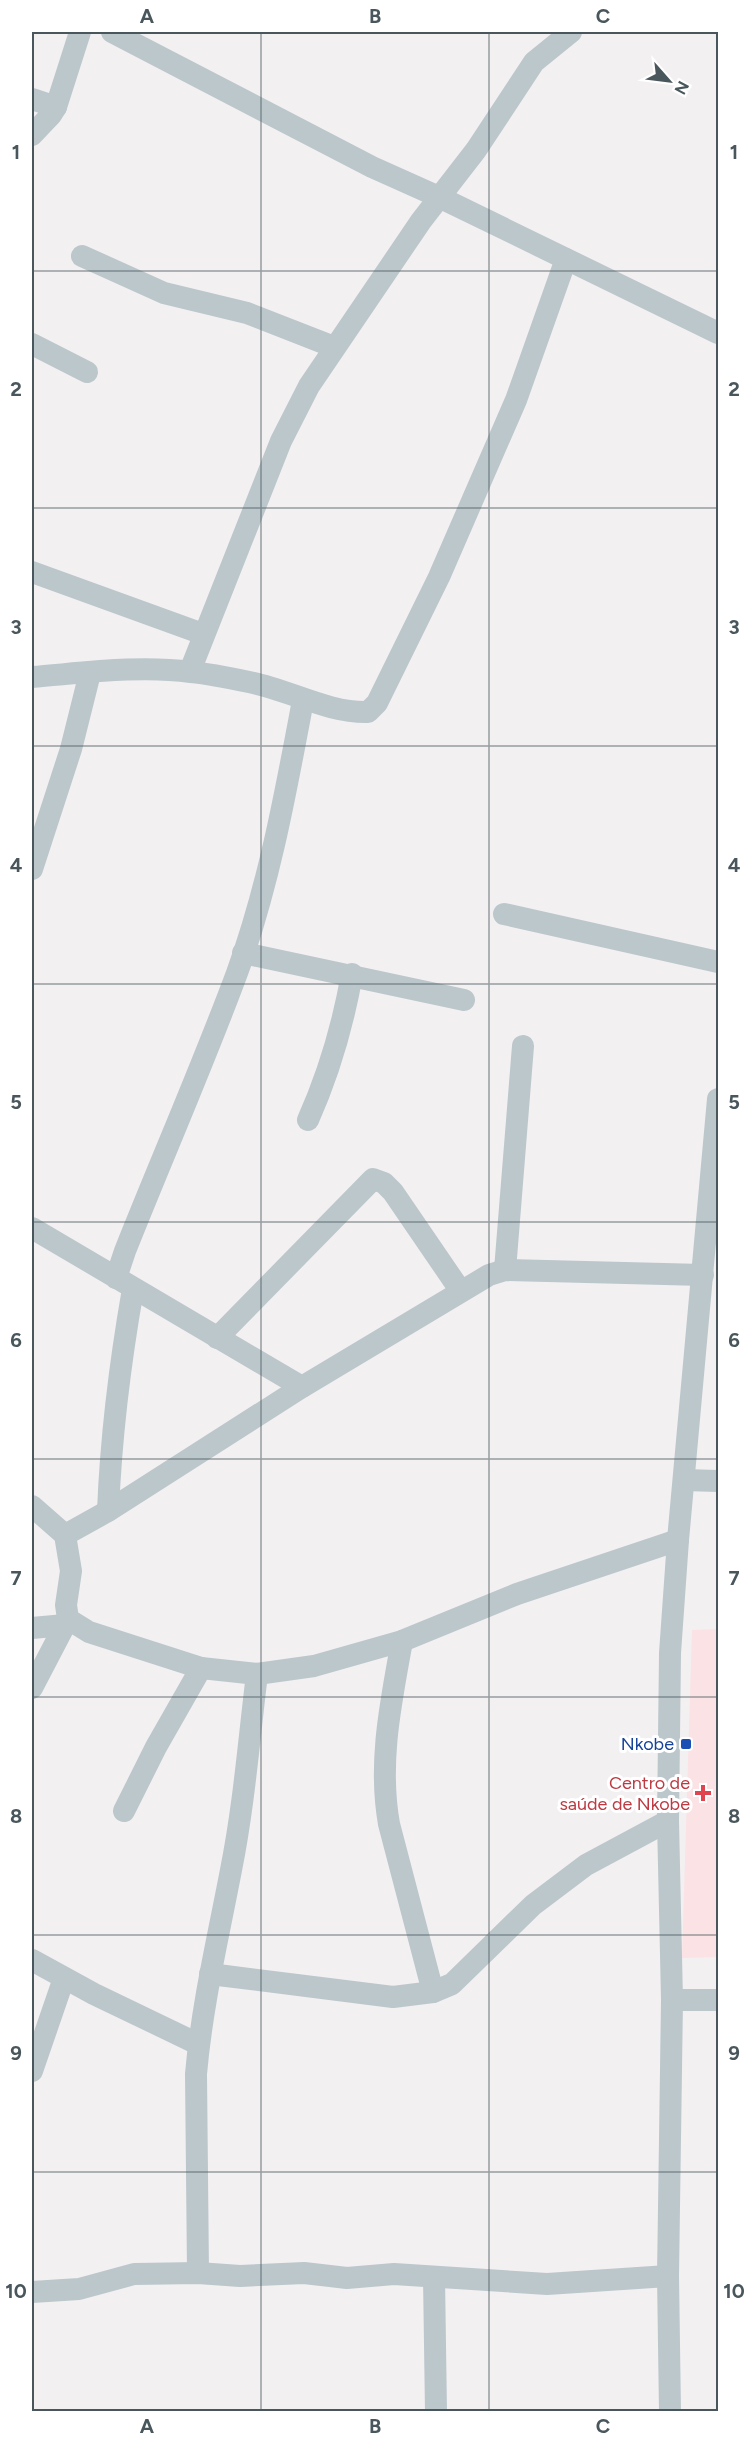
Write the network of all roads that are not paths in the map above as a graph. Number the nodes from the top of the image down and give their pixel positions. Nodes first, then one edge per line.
1 (80, 32) edge
2 (112, 32) edge
3 (571, 32) edge
4 (32, 99) edge
5 (56, 107) junction
6 (32, 135) edge
7 (439, 197) junction
8 (82, 256) dead end
9 (566, 260) junction
10 (718, 333) edge
11 (32, 344) edge
12 (334, 347) junction
13 (87, 372) dead end
14 (32, 572) edge
15 (203, 634) junction
16 (190, 671) junction
17 (90, 673) junction
18 (32, 677) edge
19 (303, 700) junction
20 (32, 869) edge
21 (504, 914) dead end
22 (243, 953) junction
23 (718, 962) edge
24 (352, 975) junction
25 (464, 1000) dead end
26 (523, 1046) dead end
27 (718, 1099) edge
28 (308, 1120) dead end
29 (32, 1228) edge
30 (505, 1270) junction
31 (703, 1275) junction
32 (124, 1283) junction
33 (460, 1290) junction
34 (217, 1338) junction
35 (302, 1387) junction
36 (684, 1480) junction
37 (718, 1480) edge
38 (32, 1506) edge
39 (108, 1511) junction
40 (65, 1535) junction
41 (678, 1540) junction
42 (66, 1622) junction
43 (32, 1628) edge
44 (402, 1641) junction
45 (201, 1668) junction
46 (257, 1674) junction
47 (32, 1688) edge
48 (124, 1811) dead end
49 (668, 1821) junction
50 (32, 1960) edge
51 (210, 1974) junction
52 (64, 1978) junction
53 (433, 1992) junction
54 (672, 2000) junction
55 (718, 2000) edge
56 (198, 2044) junction
57 (32, 2071) edge
58 (198, 2273) junction
59 (668, 2276) junction
60 (434, 2277) junction
61 (32, 2292) edge
62 (436, 2412) edge
63 (670, 2412) edge

1 - 5 street
2 - 7 street
3 - 7 street
4 - 5 street
5 - 6 street
7 - 9 street
7 - 12 street
8 - 12 street
9 - 10 street
9 - 19 street
11 - 13 street
12 - 15 street
14 - 15 street
15 - 16 street
16 - 17 street
16 - 19 street
17 - 18 street
17 - 20 street
19 - 22 street
21 - 23 street
22 - 24 street
22 - 32 street
24 - 25 street
24 - 28 street
26 - 30 street
27 - 31 street
29 - 32 street
30 - 31 street
30 - 33 street
31 - 36 street
32 - 34 street
32 - 39 street
33 - 34 street
33 - 35 street
34 - 35 street
35 - 39 street
36 - 37 street
36 - 41 street
38 - 40 street
39 - 40 street
40 - 42 street
41 - 44 street
41 - 49 street
42 - 43 street
42 - 45 street
42 - 47 street
44 - 46 street
44 - 53 street
45 - 46 street
45 - 48 street
46 - 51 street
49 - 53 street
49 - 54 street
50 - 52 street
51 - 53 street
51 - 56 street
52 - 56 street
52 - 57 street
54 - 55 street
54 - 59 street
56 - 58 street
58 - 60 street
58 - 61 street
59 - 60 street
59 - 63 street
60 - 62 street

